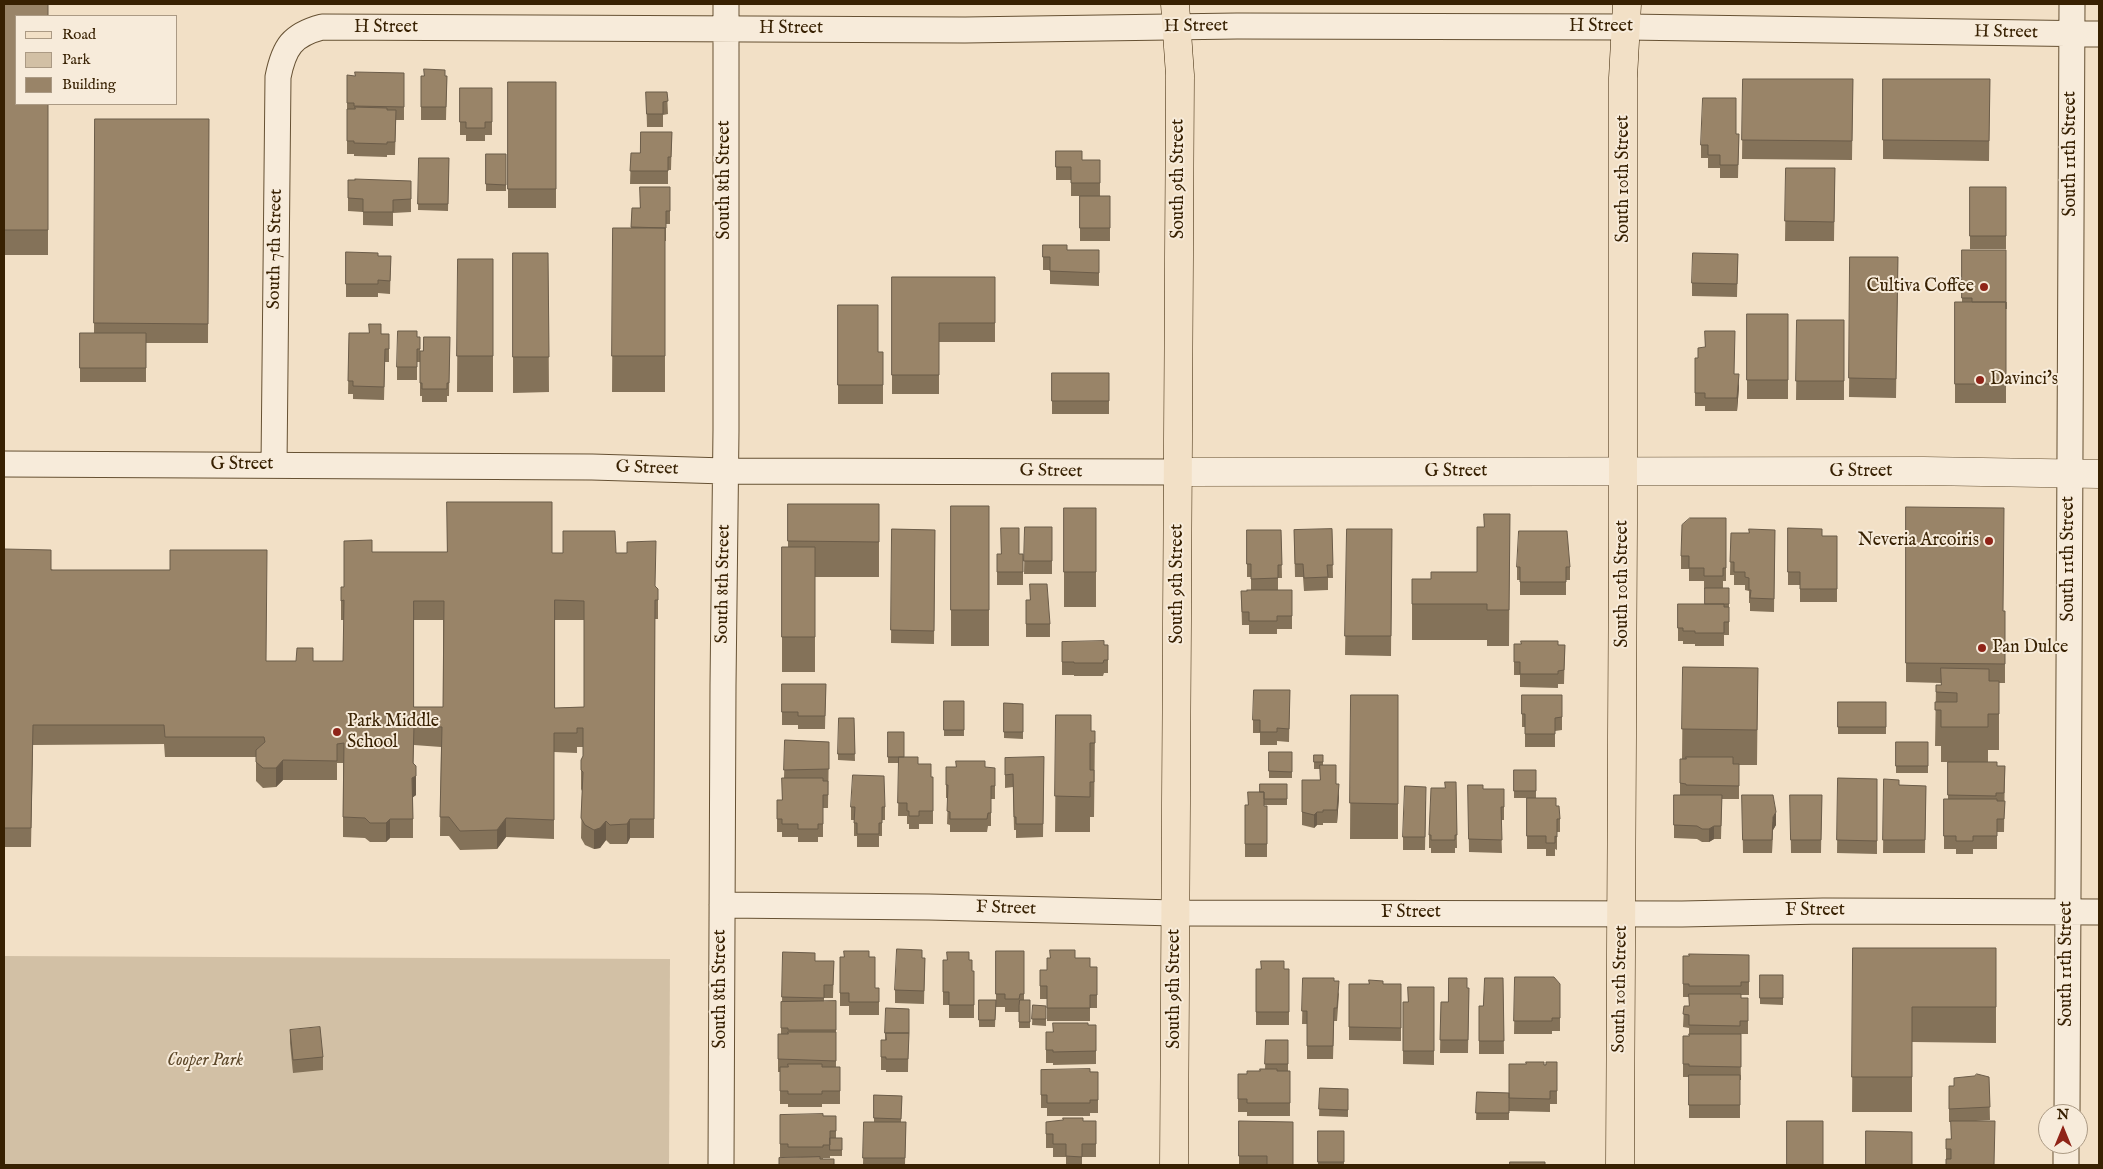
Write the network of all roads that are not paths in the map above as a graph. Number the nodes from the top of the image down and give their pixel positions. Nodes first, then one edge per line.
1 (2072, 4) edge
2 (1176, 15) edge
3 (1627, 15) edge
4 (726, 16) edge
5 (2072, 34) junction
6 (2099, 34) edge
7 (295, 38) joint
8 (4, 464) edge
9 (274, 465) junction
10 (726, 471) junction
11 (1178, 472) junction
12 (1623, 473) junction
13 (2070, 474) junction
14 (2099, 474) edge
15 (722, 905) junction
16 (1176, 912) junction
17 (2068, 912) junction
18 (2099, 912) edge
19 (1622, 914) junction
20 (2067, 1104) edge
21 (721, 1165) edge
22 (1174, 1165) edge
23 (1620, 1165) edge

1 - 5 street, South 11th Street
2 - 3 street, H Street
2 - 4 street, H Street
2 - 11 main road, South 9th Street
3 - 5 street, H Street
3 - 12 main road, South 10th Street
4 - 7 street, H Street
4 - 10 street, South 8th Street
5 - 6 street, H Street
5 - 13 street, South 11th Street
7 - 9 street, South 7th Street
8 - 9 street, G Street
9 - 10 street, G Street
10 - 11 street, G Street
10 - 15 street, South 8th Street
11 - 12 street, G Street
11 - 16 main road, South 9th Street
12 - 13 street, G Street
12 - 19 main road, South 10th Street
13 - 14 street, G Street
13 - 17 street, South 11th Street
15 - 16 street, F Street
15 - 21 street, South 8th Street
16 - 19 street, F Street
16 - 22 main road, South 9th Street
17 - 18 street, F Street
17 - 19 street, F Street
17 - 20 street, South 11th Street
19 - 23 main road, South 10th Street

